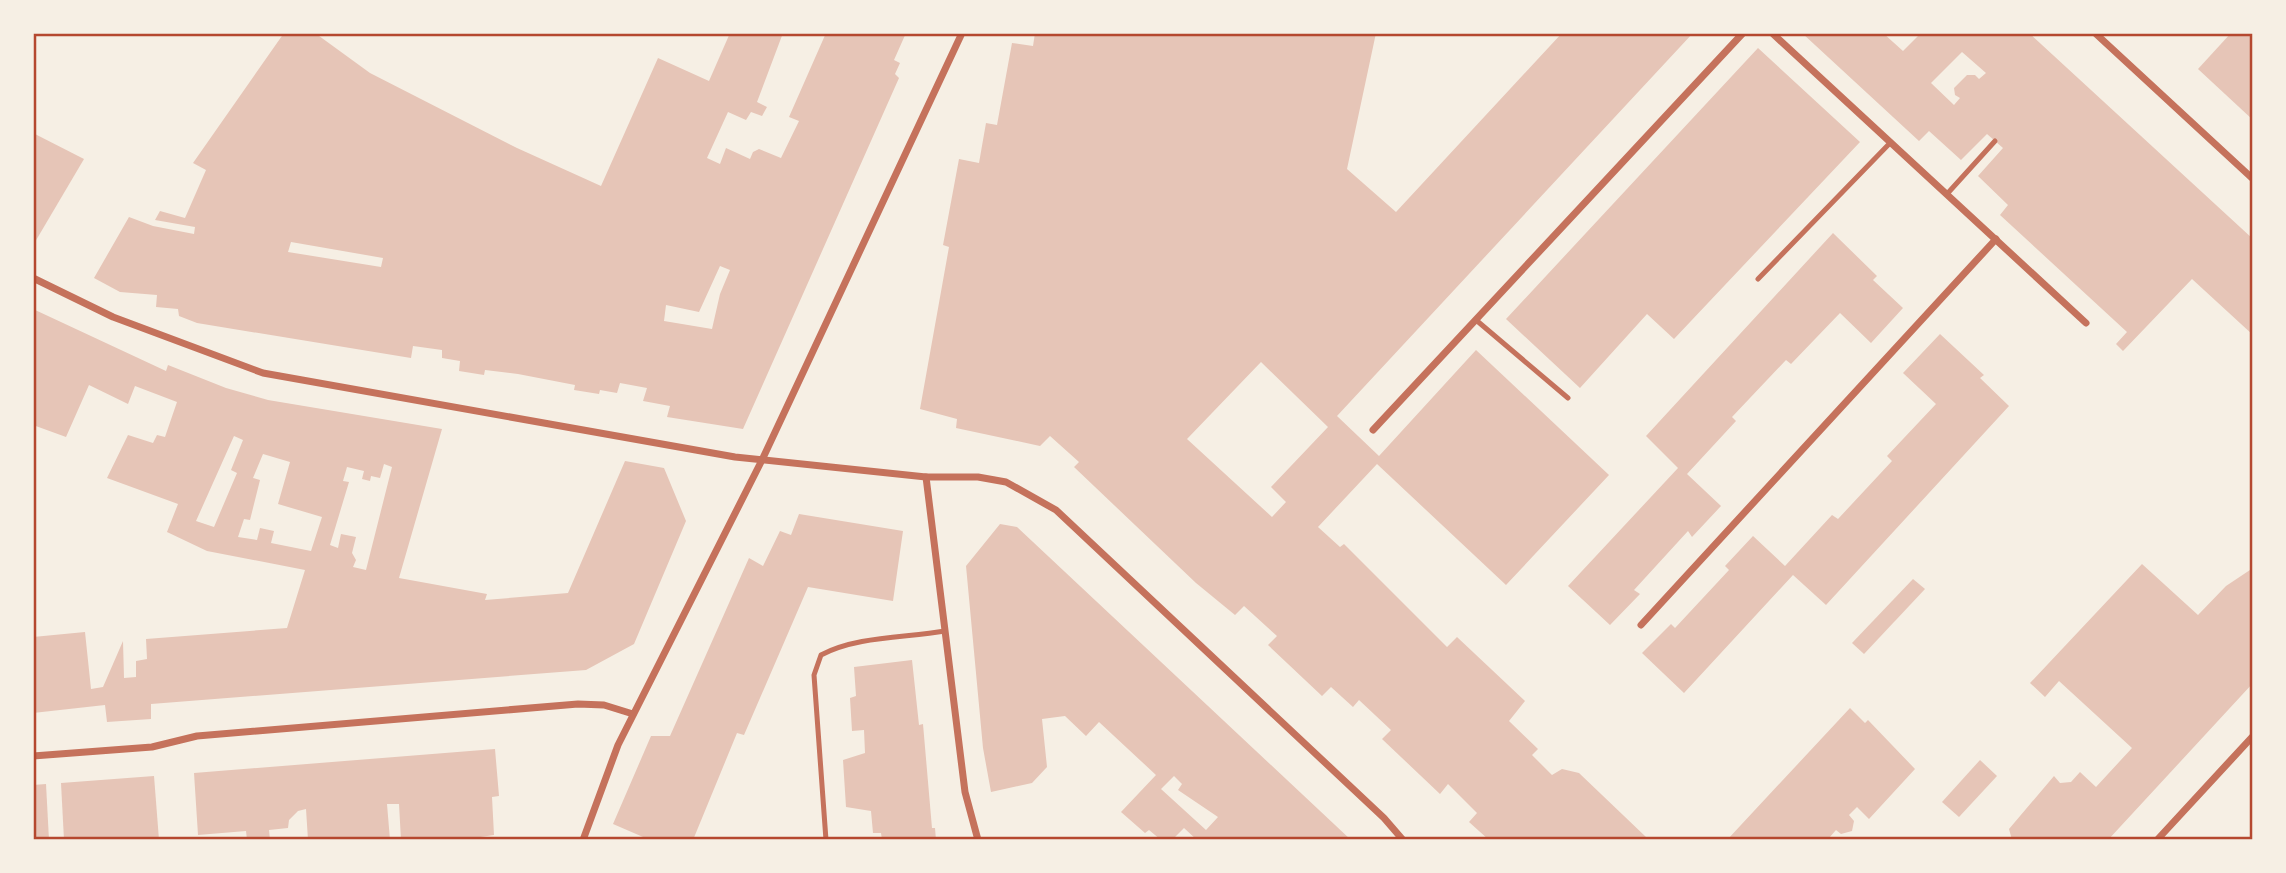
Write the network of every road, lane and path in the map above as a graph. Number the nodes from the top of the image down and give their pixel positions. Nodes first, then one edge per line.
1 (962, 33) edge
2 (1743, 33) edge
3 (1772, 33) edge
4 (2095, 33) edge
5 (1995, 141) dead end
6 (1891, 142) junction
7 (2253, 179) edge
8 (1947, 194) junction
9 (1996, 239) junction
10 (33, 278) edge
11 (1758, 279) dead end
12 (1476, 320) junction
13 (2086, 323) dead end
14 (1568, 398) dead end
15 (1373, 430) dead end
16 (762, 460) junction
17 (926, 477) junction
18 (1641, 625) dead end
19 (945, 631) junction
20 (633, 714) junction
21 (2253, 736) edge
22 (33, 755) edge
23 (583, 840) edge
24 (826, 840) edge
25 (978, 840) edge
26 (1403, 840) edge
27 (2157, 840) edge

1 - 16 street
2 - 12 street
3 - 6 street
4 - 7 street
5 - 8 lane
6 - 8 street
6 - 11 lane
8 - 9 street
9 - 13 street
9 - 18 street
10 - 16 street
12 - 14 lane
12 - 15 street
16 - 17 street
16 - 20 street
17 - 19 street
17 - 26 street
19 - 24 lane
19 - 25 street
20 - 22 street
20 - 23 street
21 - 27 street

